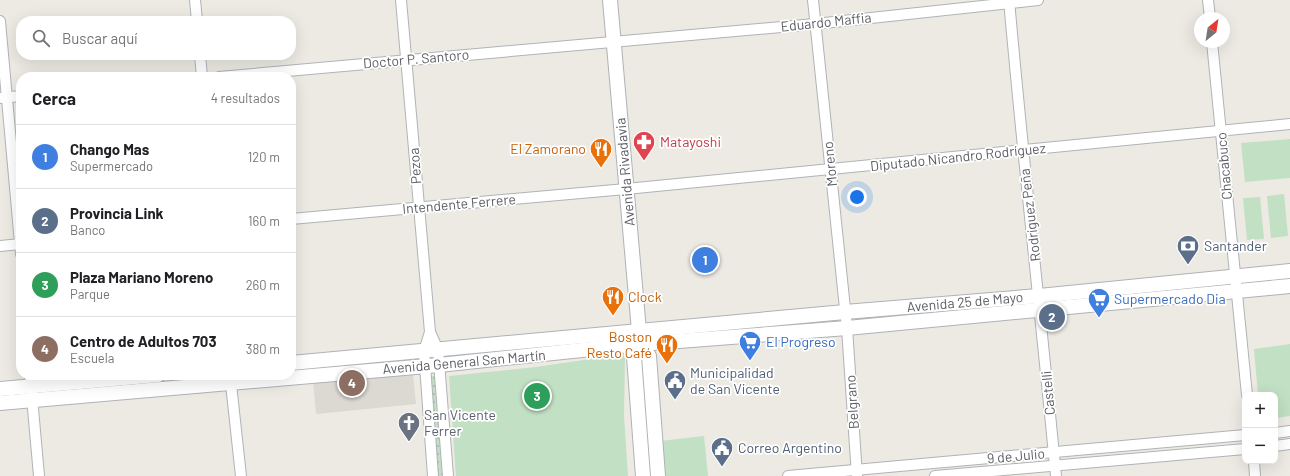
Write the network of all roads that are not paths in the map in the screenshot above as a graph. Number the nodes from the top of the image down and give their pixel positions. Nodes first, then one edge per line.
1 (195, 0) edge
2 (401, 0) edge
3 (610, 0) edge
4 (813, 0) edge
5 (1038, 0) edge
6 (1208, 0) edge
7 (1009, 1) edge
8 (1209, 12) edge
9 (197, 16) edge
10 (0, 21) edge
11 (815, 24) junction
12 (614, 41) junction
13 (1213, 48) edge
14 (407, 59) junction
15 (200, 60) edge
16 (202, 72) edge
17 (271, 72) edge
18 (16, 96) edge
19 (4, 97) edge
20 (1290, 124) edge
21 (1220, 130) junction
22 (1022, 151) junction
23 (830, 169) junction
24 (626, 188) junction
25 (16, 204) edge
26 (418, 208) junction
27 (296, 219) edge
28 (0, 246) edge
29 (16, 248) edge
30 (1290, 271) edge
31 (1235, 284) junction
32 (1290, 286) edge
33 (1040, 303) junction
34 (845, 312) junction
35 (846, 328) junction
36 (640, 337) junction
37 (431, 350) junction
38 (296, 363) edge
39 (439, 365) junction
40 (424, 366) junction
41 (296, 375) edge
42 (105, 380) edge
43 (206, 380) edge
44 (231, 380) edge
45 (31, 387) edge
46 (0, 388) edge
47 (1247, 392) edge
48 (0, 403) edge
49 (1290, 431) edge
50 (1278, 432) edge
51 (1242, 435) edge
52 (1290, 444) edge
53 (1278, 446) edge
54 (1242, 449) edge
55 (1053, 453) junction
56 (1254, 464) edge
57 (1055, 465) junction
58 (857, 473) edge
59 (39, 476) edge
60 (241, 476) edge
61 (433, 476) edge
62 (448, 476) edge
63 (643, 476) edge
64 (658, 476) edge
65 (788, 476) edge
66 (935, 476) edge
67 (1056, 476) edge
68 (1255, 476) edge

1 - 9 street
2 - 14 street, Pezoa
3 - 12 main road, Avenida Rivadavia
4 - 11 street, Moreno
5 - 7 street, Eduardo Maffia
6 - 8 street
7 - 11 street, Eduardo Maffia
7 - 22 street, Rodríguez Peña
10 - 19 street
11 - 12 street, Eduardo Maffia
11 - 23 street, Moreno
12 - 14 street, Doctor P. Santoro
12 - 24 main road, Avenida Rivadavia
13 - 21 street, Chacabuco
14 - 17 street, Doctor P. Santoro
14 - 26 street, Pezoa
15 - 16 street
18 - 19 street
19 - 25 street
20 - 21 street, Diputado Nicandro Rodríguez
21 - 22 street, Diputado Nicandro Rodríguez
21 - 31 street, Chacabuco
22 - 23 street, Diputado Nicandro Rodríguez
22 - 33 street, Rodríguez Peña
23 - 24 street, Diputado Nicandro Rodríguez
23 - 34 street, Moreno
24 - 26 street, Intendente Ferrere
24 - 36 main road, Avenida Rivadavia
26 - 27 street, Intendente Ferrere
26 - 37 street, Pezoa
28 - 29 street
30 - 31 main road, Avenida 25 de Mayo
31 - 32 main road, Avenida 25 de Mayo
31 - 33 main road, Avenida 25 de Mayo
31 - 47 street, Chacabuco
33 - 34 main road, Avenida 25 de Mayo
33 - 35 main road, Avenida 25 de Mayo
33 - 55 street, Castelli
34 - 35 street, Moreno
34 - 36 main road, Avenida 25 de Mayo
35 - 36 main road, Avenida 25 de Mayo
35 - 58 street, Belgrano
36 - 37 main road, Avenida General San Martín
36 - 39 main road, Avenida General San Martín
36 - 63 main road
36 - 64 main road
37 - 38 main road, Avenida General San Martín
37 - 39 street
37 - 40 street
39 - 40 main road, Avenida General San Martín
39 - 62 street
40 - 41 main road, Avenida General San Martín
40 - 61 street
42 - 45 main road, Avenida General San Martín
43 - 45 main road, Avenida General San Martín
44 - 60 street
45 - 46 main road, Avenida General San Martín
45 - 48 main road, Avenida General San Martín
45 - 59 street
49 - 50 street
51 - 55 street, 9 de Julio
52 - 53 street
54 - 57 street, 9 de Julio
55 - 57 street, Castelli
55 - 58 street, 9 de Julio
56 - 68 street
57 - 66 street, 9 de Julio
57 - 67 street, Castelli
58 - 65 street, 9 de Julio

